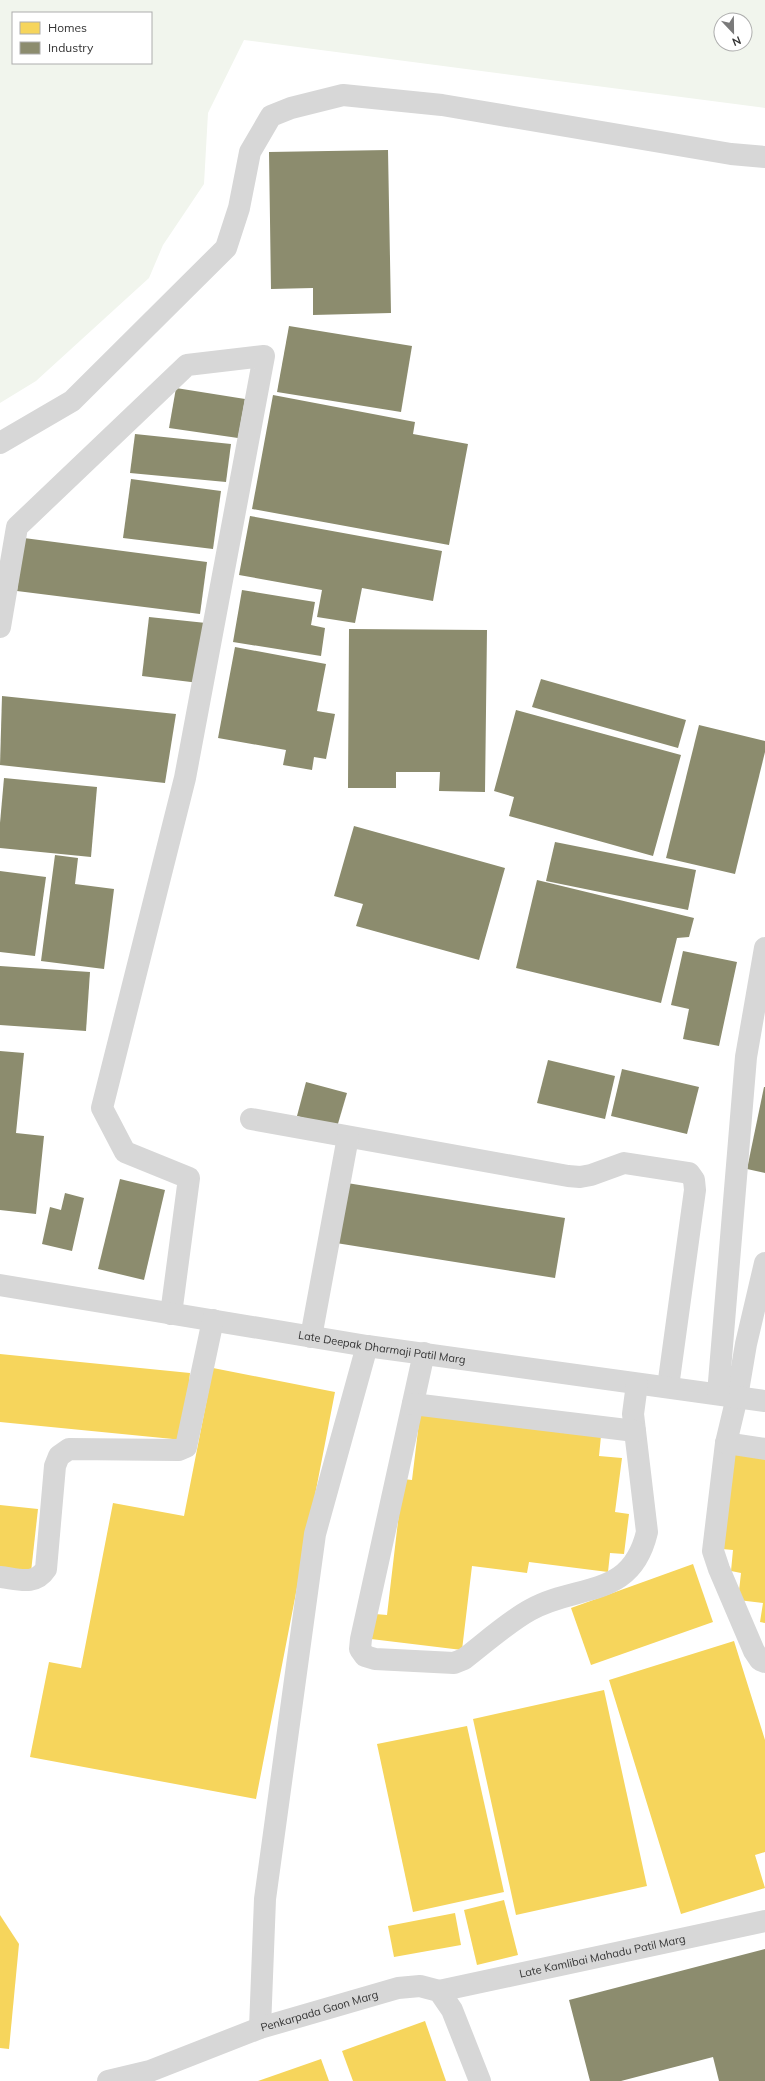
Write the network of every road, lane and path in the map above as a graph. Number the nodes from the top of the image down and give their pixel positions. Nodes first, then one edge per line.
1 (765, 157) edge
2 (0, 443) edge
3 (0, 627) edge
4 (765, 948) edge
5 (251, 1119) dead end
6 (348, 1137) junction
7 (765, 1263) edge
8 (0, 1285) edge
9 (171, 1314) junction
10 (214, 1320) junction
11 (311, 1337) junction
12 (367, 1346) junction
13 (424, 1353) junction
14 (637, 1384) junction
15 (668, 1387) junction
16 (728, 1396) junction
17 (765, 1401) edge
18 (414, 1404) junction
19 (635, 1431) junction
20 (726, 1443) junction
21 (765, 1449) edge
22 (0, 1577) edge
23 (765, 1662) edge
24 (765, 1921) edge
25 (439, 1991) junction
26 (260, 2028) junction
27 (108, 2081) edge
28 (480, 2081) edge

1 - 2 street
3 - 9 street
4 - 16 street
5 - 6 street
6 - 11 street
6 - 15 street
7 - 16 street
8 - 9 street, Late Deepak Dharmaji Patil Marg
9 - 10 street, Late Deepak Dharmaji Patil Marg
10 - 11 street, Late Deepak Dharmaji Patil Marg
10 - 22 street
11 - 12 street, Late Deepak Dharmaji Patil Marg
12 - 13 street, Late Deepak Dharmaji Patil Marg
12 - 26 street
13 - 14 street, Late Deepak Dharmaji Patil Marg
13 - 18 street
14 - 15 street, Late Deepak Dharmaji Patil Marg
14 - 19 street
15 - 16 street, Late Deepak Dharmaji Patil Marg
16 - 17 street, Late Deepak Dharmaji Patil Marg
16 - 20 street
18 - 19 street
18 - 19 street
20 - 21 street
20 - 23 street
24 - 25 street, Late Kamlibai Mahadu Patil Marg
25 - 26 street, Penkarpada Gaon Marg
25 - 28 street
26 - 27 street, Penkarpada Gaon Marg

